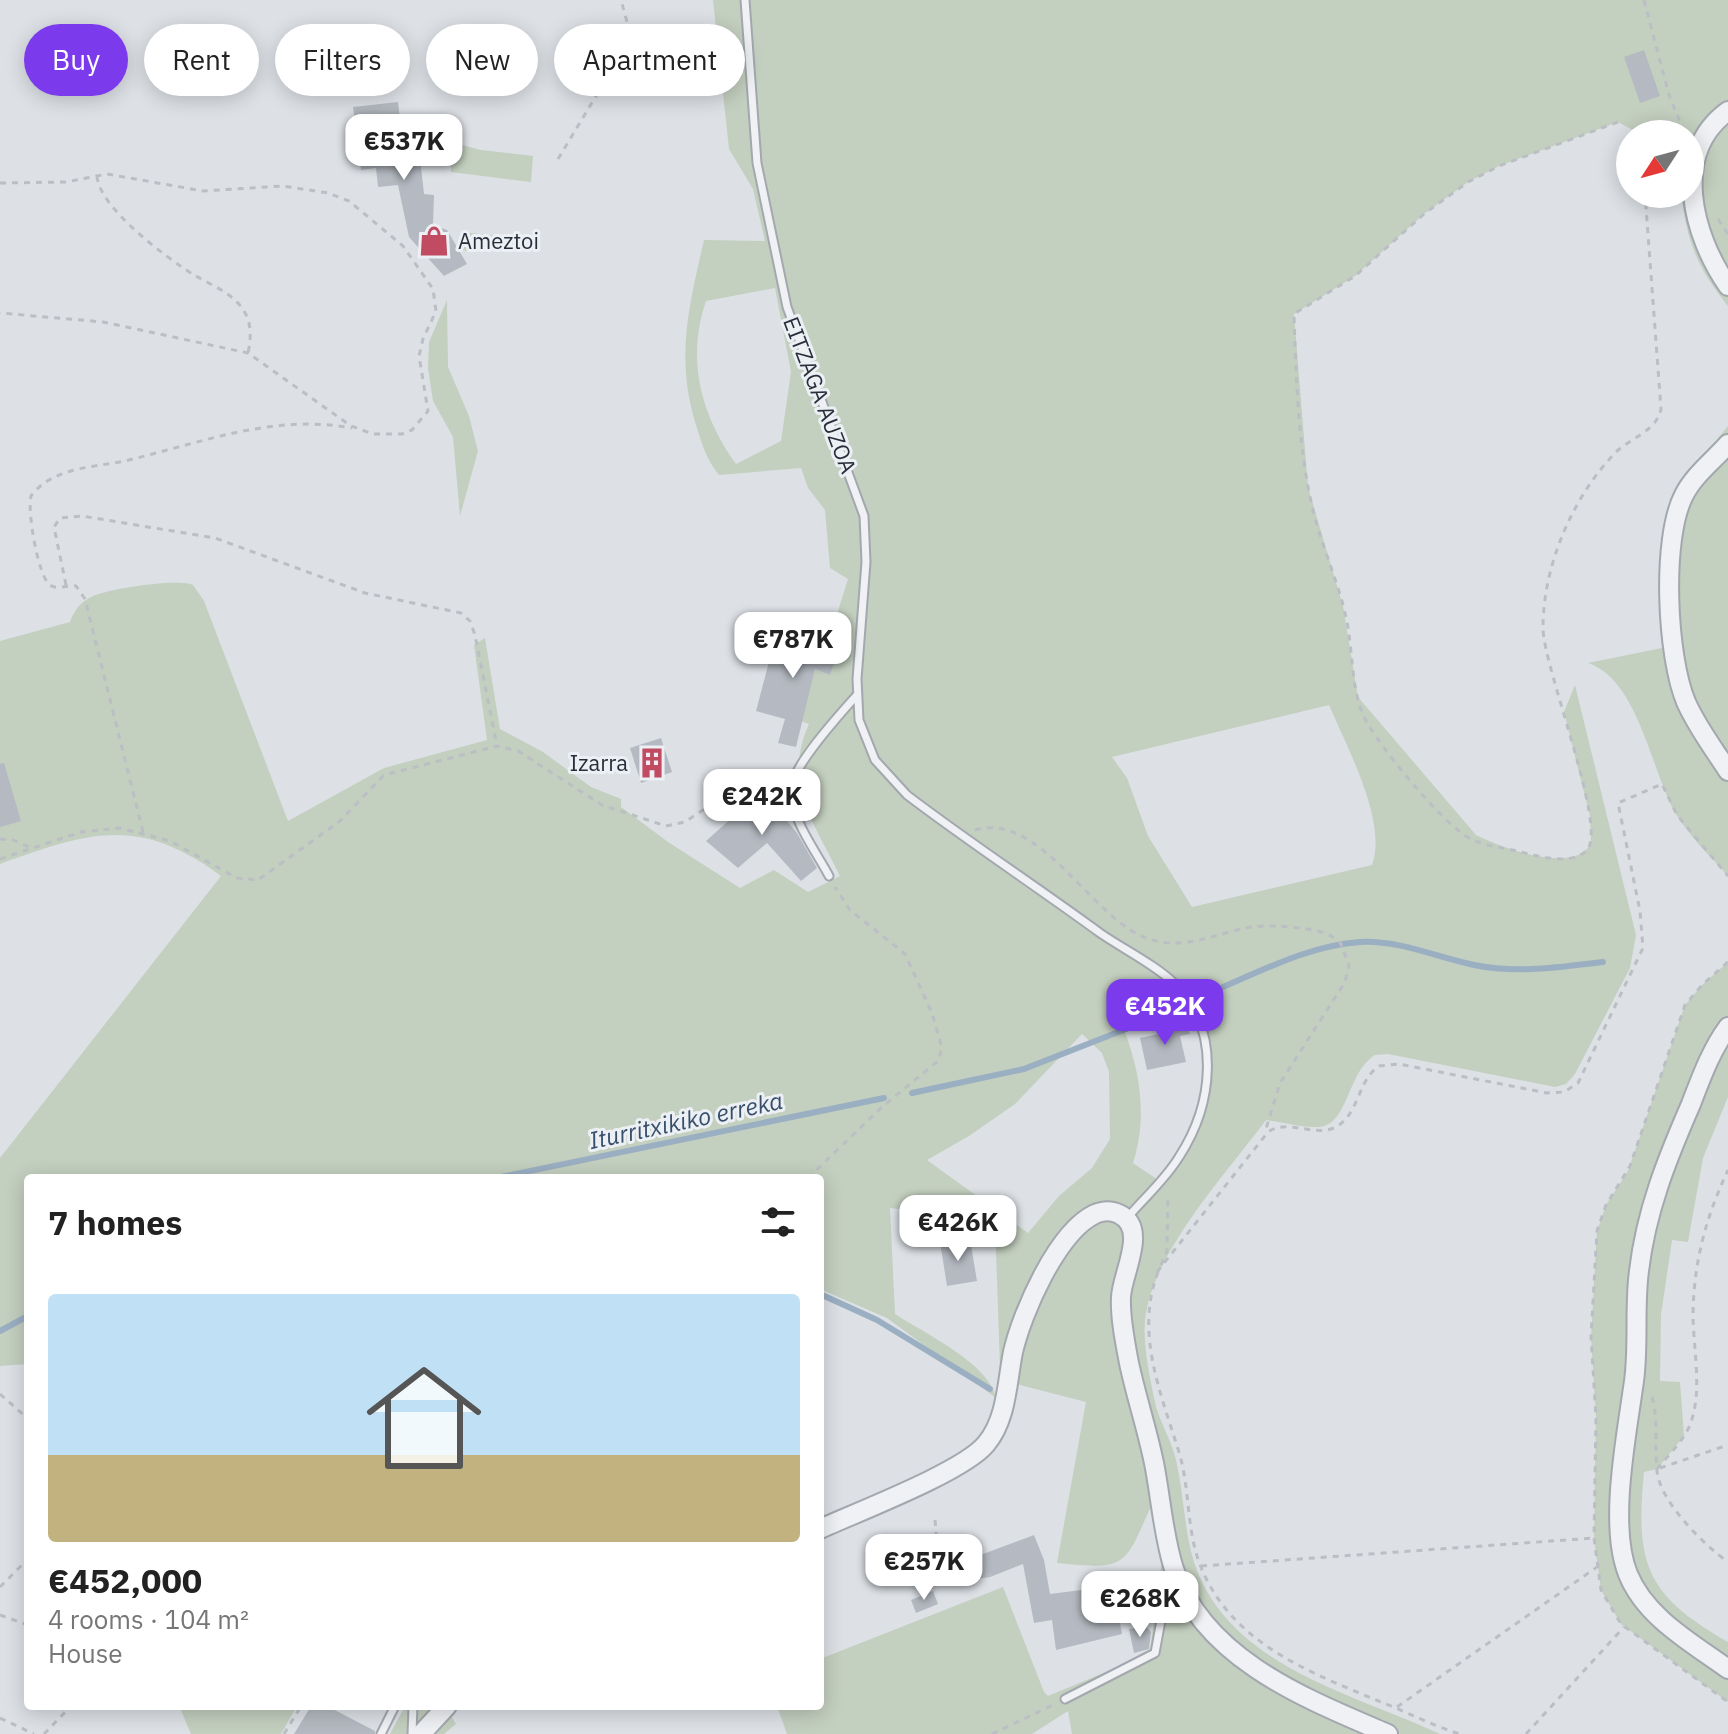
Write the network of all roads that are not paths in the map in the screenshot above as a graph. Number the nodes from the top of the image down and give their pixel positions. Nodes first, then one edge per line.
1 (745, 0) edge
2 (1728, 111) edge
3 (1728, 286) edge
4 (1728, 444) edge
5 (856, 696) junction
6 (1728, 771) edge
7 (829, 876) road end
8 (1728, 1027) edge
9 (1126, 1219) junction
10 (824, 1527) edge
11 (1173, 1566) junction
12 (1728, 1669) edge
13 (1065, 1699) road end
14 (393, 1710) edge
15 (413, 1710) edge
16 (443, 1710) edge
17 (381, 1734) edge
18 (412, 1734) edge
19 (421, 1734) edge
20 (1388, 1734) edge

1 - 5 lane, EITZAGA AUZOA
2 - 3 street
4 - 6 street
5 - 7 lane
5 - 9 lane, EITZAGA AUZOA
8 - 12 street
9 - 10 street
9 - 11 street
11 - 13 lane
11 - 20 street
14 - 17 lane
15 - 18 lane
16 - 19 street

